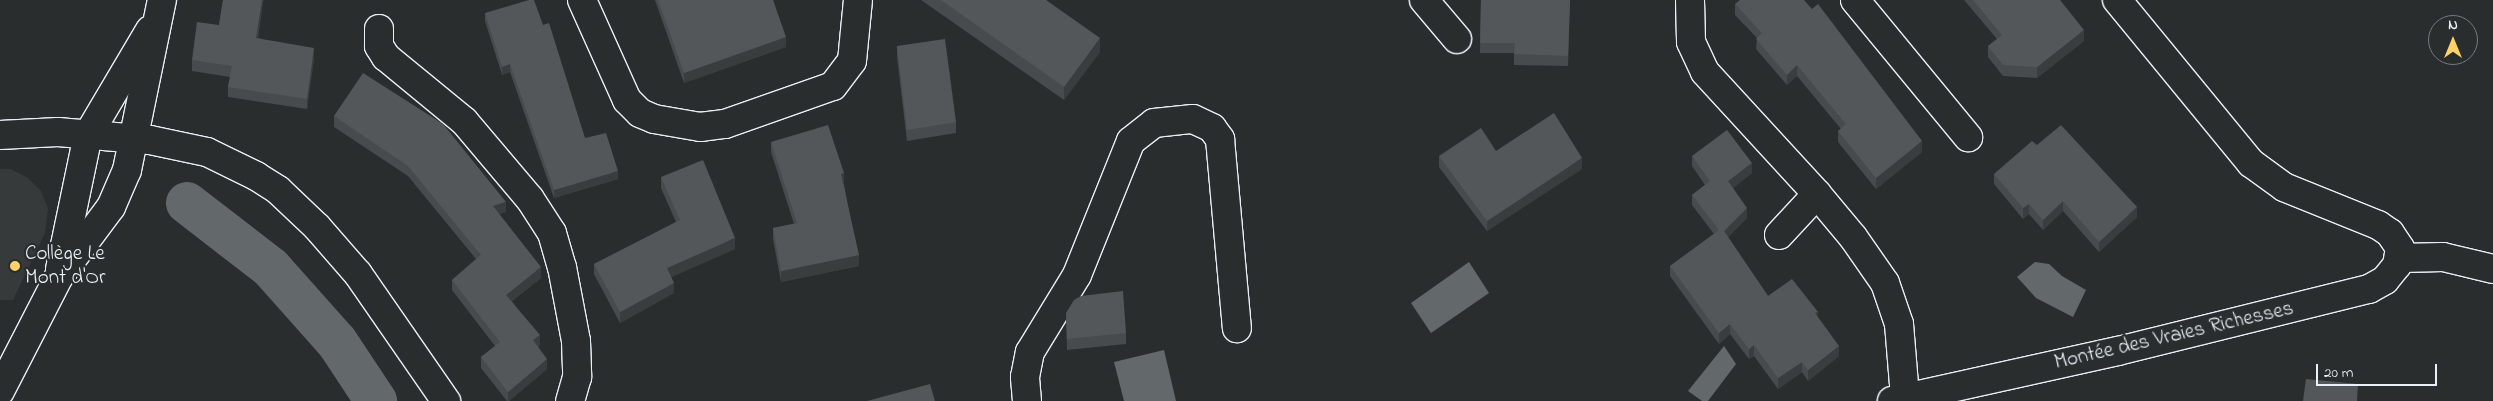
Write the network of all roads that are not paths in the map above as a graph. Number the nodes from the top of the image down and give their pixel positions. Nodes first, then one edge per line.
1 (582, 0) edge
2 (858, 0) edge
3 (1424, 0) edge
4 (1690, 0) edge
5 (1855, 0) edge
6 (2117, 0) edge
7 (160, 10) edge
8 (379, 29) dead end
9 (1457, 39) dead end
10 (0, 135) edge
11 (88, 135) junction
12 (1968, 137) dead end
13 (135, 139) junction
14 (1817, 194) junction
15 (1779, 235) dead end
16 (2400, 258) junction
17 (2493, 269) edge
18 (58, 278) junction
19 (1236, 328) dead end
20 (0, 391) edge
21 (1898, 399) edge
22 (446, 401) edge
23 (570, 401) edge
24 (1027, 401) edge

1 - 2 street
3 - 9 street
4 - 14 street
5 - 12 street
6 - 16 street
7 - 11 street
7 - 13 street
8 - 23 street
10 - 11 street
11 - 13 street
11 - 18 street
13 - 18 street
13 - 22 street
14 - 15 street
14 - 21 street
16 - 17 street
16 - 21 street, Montée des Vraies Richesses
18 - 20 street
19 - 24 street

